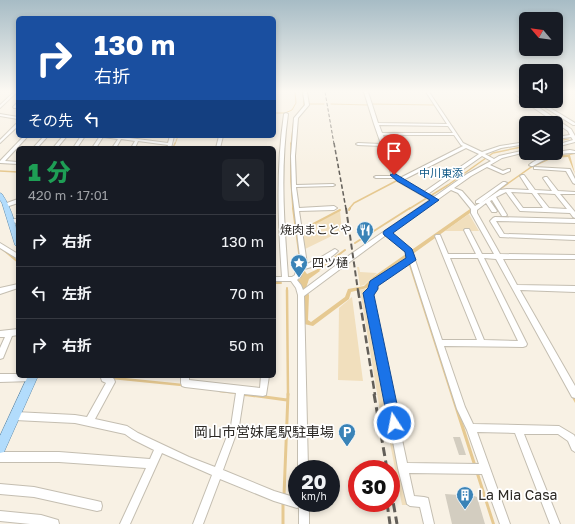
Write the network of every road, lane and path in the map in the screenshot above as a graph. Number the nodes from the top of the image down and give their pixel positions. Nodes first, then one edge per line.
1 (4, 116) edge
2 (286, 116) edge
3 (297, 116) edge
4 (374, 116) edge
5 (442, 116) edge
6 (549, 116) edge
7 (563, 116) edge
8 (16, 118) edge
9 (376, 124) junction
10 (575, 124) edge
11 (448, 125) junction
12 (16, 126) edge
13 (564, 126) junction
14 (11, 131) junction
15 (16, 131) edge
16 (380, 134) junction
17 (454, 134) junction
18 (24, 138) edge
19 (44, 138) edge
20 (63, 138) edge
21 (120, 138) joint
22 (563, 138) edge
23 (574, 139) edge
24 (137, 140) junction
25 (0, 142) edge
26 (156, 143) junction
27 (568, 143) junction
28 (358, 144) dead end
29 (519, 144) edge
30 (563, 144) edge
31 (575, 144) edge
32 (168, 145) edge
33 (382, 145) junction
34 (465, 145) junction
35 (17, 146) edge
36 (38, 146) edge
37 (57, 146) edge
38 (115, 146) edge
39 (134, 146) edge
40 (154, 146) edge
41 (16, 147) edge
42 (519, 152) edge
43 (575, 152) edge
44 (480, 155) junction
45 (489, 159) junction
46 (16, 163) edge
47 (486, 165) junction
48 (531, 165) dead end
49 (536, 168) dead end
50 (508, 170) dead end
51 (277, 176) edge
52 (522, 176) dead end
53 (376, 177) dead end
54 (545, 178) dead end
55 (396, 179) junction
56 (505, 183) dead end
57 (575, 183) edge
58 (277, 184) edge
59 (333, 185) dead end
60 (294, 186) junction
61 (451, 188) junction
62 (501, 190) junction
63 (532, 191) junction
64 (556, 192) junction
65 (575, 193) edge
66 (0, 195) edge
67 (430, 197) junction
68 (492, 197) junction
69 (487, 201) junction
70 (16, 202) edge
71 (6, 205) junction
72 (334, 208) dead end
73 (472, 208) junction
74 (296, 210) junction
75 (494, 210) dead end
76 (547, 210) junction
77 (571, 211) junction
78 (504, 215) dead end
79 (575, 216) edge
80 (11, 221) junction
81 (16, 221) edge
82 (575, 221) edge
83 (467, 230) dead end
84 (387, 233) junction
85 (438, 236) dead end
86 (16, 238) edge
87 (575, 238) edge
88 (0, 245) edge
89 (335, 251) dead end
90 (16, 256) edge
91 (446, 256) junction
92 (480, 256) junction
93 (497, 256) junction
94 (410, 258) junction
95 (575, 258) edge
96 (304, 267) junction
97 (285, 278) junction
98 (276, 279) edge
99 (294, 281) junction
100 (16, 287) edge
101 (515, 287) junction
102 (575, 289) edge
103 (0, 291) edge
104 (304, 292) junction
105 (14, 333) edge
106 (0, 334) edge
107 (440, 343) junction
108 (482, 344) junction
109 (0, 356) edge
110 (0, 378) edge
111 (16, 378) edge
112 (33, 378) edge
113 (105, 378) edge
114 (185, 378) edge
115 (265, 378) edge
116 (241, 393) junction
117 (575, 394) edge
118 (15, 416) junction
119 (90, 422) junction
120 (471, 428) junction
121 (518, 429) junction
122 (575, 446) edge
123 (160, 447) junction
124 (0, 448) edge
125 (0, 457) edge
126 (303, 460) edge
127 (152, 464) junction
128 (403, 468) junction
129 (479, 469) junction
130 (217, 472) junction
131 (0, 490) edge
132 (288, 501) edge
133 (97, 506) dead end
134 (302, 512) edge
135 (0, 516) edge
136 (54, 524) edge
137 (125, 524) edge
138 (198, 524) edge
139 (304, 524) edge
140 (429, 524) edge
141 (505, 524) edge
142 (555, 524) edge

1 - 8 street
2 - 51 street
3 - 60 street
4 - 9 street
5 - 11 street
6 - 13 street
7 - 10 street
9 - 11 street
9 - 16 street
10 - 13 street
11 - 17 street
12 - 14 street
13 - 23 street
14 - 15 street
14 - 25 street
16 - 17 street
16 - 33 street
17 - 34 street
18 - 35 street
19 - 36 street
20 - 37 street
21 - 24 street
21 - 38 street
22 - 23 street
23 - 27 street
24 - 26 street
24 - 39 street
26 - 32 street
26 - 40 street
27 - 30 street
27 - 31 street
28 - 33 street
29 - 44 street
33 - 55 street
34 - 44 street
34 - 55 street
41 - 46 street
42 - 45 street
43 - 48 street
44 - 45 street
44 - 67 street
45 - 47 street
47 - 50 street
47 - 61 street
49 - 57 street
51 - 58 street
52 - 63 street
53 - 55 street
54 - 64 street
55 - 67 street
56 - 62 street
58 - 97 street
59 - 60 street
60 - 74 street
61 - 67 street
61 - 73 street
62 - 63 street
62 - 68 street
62 - 73 street
62 - 76 street
63 - 64 street
63 - 76 street
64 - 65 street
64 - 77 street
66 - 71 main road
67 - 84 street
68 - 69 street
68 - 78 street
69 - 73 street
69 - 75 street
70 - 71 street
71 - 80 main road
72 - 74 street
73 - 93 street
74 - 96 street
76 - 77 street
77 - 79 street
80 - 81 street
80 - 86 main road
82 - 87 street
83 - 92 street
84 - 94 street
84 - 104 street
85 - 91 street
88 - 90 street
89 - 96 street
91 - 92 street
91 - 108 street
92 - 93 street
92 - 108 street
93 - 95 street
93 - 101 street
94 - 107 street
94 - 128 street
96 - 99 street
97 - 98 street
97 - 99 street
99 - 104 street
100 - 103 street
101 - 102 street
101 - 117 street
104 - 126 street
105 - 106 street
105 - 109 street
107 - 108 street
107 - 120 street
110 - 111 street
112 - 118 main road
113 - 119 street
114 - 116 street
115 - 116 street
116 - 130 street
118 - 119 street
118 - 124 main road
119 - 123 street
120 - 121 street
120 - 129 street
121 - 122 street
121 - 142 street
123 - 127 street
123 - 130 street
125 - 127 street
127 - 137 street
128 - 129 street
128 - 140 street
129 - 141 street
130 - 132 street
130 - 138 street
131 - 133 street
134 - 139 street
135 - 136 street

